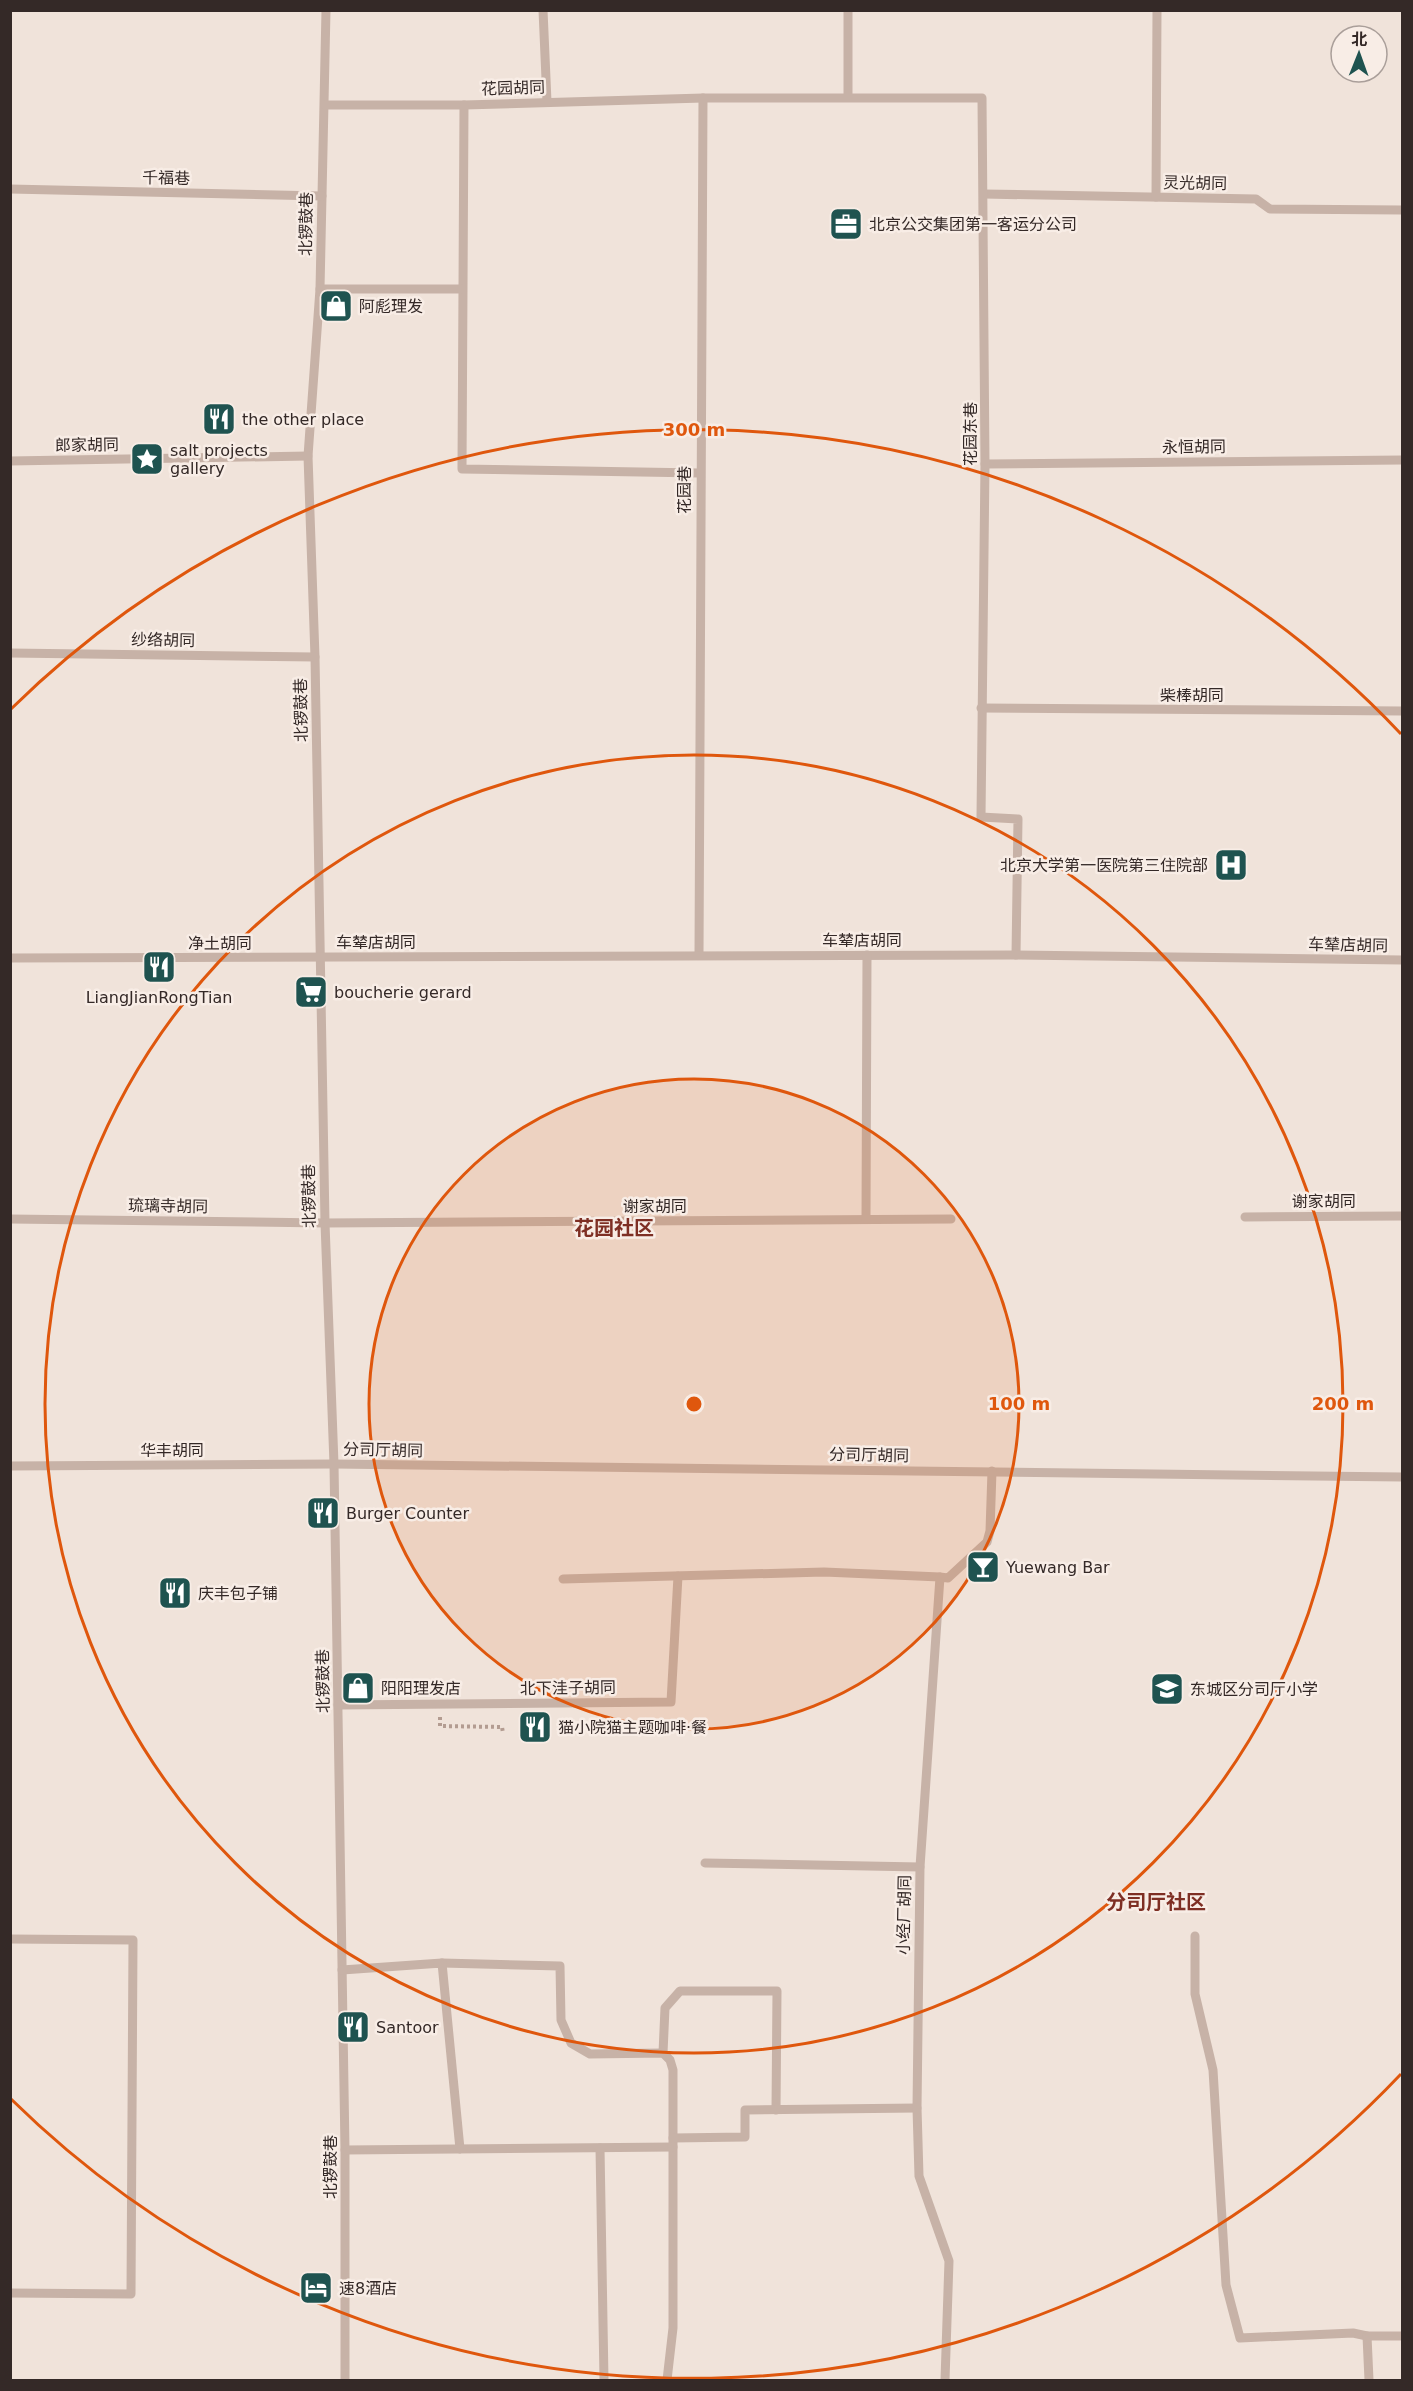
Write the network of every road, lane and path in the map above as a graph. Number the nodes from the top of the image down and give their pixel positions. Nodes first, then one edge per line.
1 (326, 10) edge
2 (543, 10) edge
3 (848, 10) edge
4 (1157, 10) edge
5 (848, 97) junction
6 (703, 98) junction
7 (547, 102) junction
8 (325, 105) junction
9 (464, 105) junction
10 (10, 189) edge
11 (984, 194) junction
12 (322, 196) junction
13 (1156, 196) junction
14 (1402, 210) edge
15 (320, 289) junction
16 (461, 289) junction
17 (308, 456) junction
18 (1402, 460) edge
19 (10, 462) edge
20 (985, 464) junction
21 (699, 473) junction
22 (10, 653) edge
23 (315, 657) junction
24 (981, 708) junction
25 (1402, 711) edge
26 (699, 955) junction
27 (867, 955) junction
28 (1017, 955) junction
29 (321, 957) junction
30 (10, 958) edge
31 (1402, 960) edge
32 (1402, 1216) edge
33 (1245, 1217) dead end
34 (10, 1219) edge
35 (866, 1219) junction
36 (951, 1220) dead end
37 (325, 1223) junction
38 (334, 1464) junction
39 (10, 1466) edge
40 (992, 1471) junction
41 (1402, 1477) edge
42 (678, 1576) junction
43 (940, 1577) junction
44 (563, 1579) dead end
45 (440, 1704) junction
46 (338, 1705) junction
47 (503, 1733) dead end
48 (705, 1863) dead end
49 (920, 1867) junction
50 (1195, 1936) dead end
51 (10, 1940) edge
52 (442, 1963) junction
53 (342, 1970) junction
54 (663, 2053) junction
55 (917, 2108) junction
56 (776, 2110) junction
57 (673, 2142) junction
58 (600, 2148) junction
59 (345, 2150) junction
60 (460, 2150) junction
61 (10, 2293) edge
62 (1367, 2336) junction
63 (1402, 2336) edge
64 (345, 2380) edge
65 (604, 2380) edge
66 (667, 2380) edge
67 (945, 2380) edge
68 (1369, 2380) edge

1 - 8 lane, 北锣鼓巷
2 - 7 lane
3 - 5 lane
4 - 13 lane
5 - 6 lane
5 - 11 lane, 花园东巷
6 - 7 lane, 花园胡同
6 - 21 lane, 花园巷
7 - 9 lane, 花园胡同
8 - 9 lane, 花园胡同
8 - 12 lane, 北锣鼓巷
9 - 16 lane
10 - 12 lane, 千福巷
11 - 13 lane, 灵光胡同
11 - 20 lane, 花园东巷
12 - 15 lane, 北锣鼓巷
13 - 14 lane, 灵光胡同
15 - 16 lane
15 - 17 lane, 北锣鼓巷
16 - 21 lane
17 - 19 lane, 郎家胡同
17 - 23 lane, 北锣鼓巷
18 - 20 lane, 永恒胡同
20 - 24 lane, 花园东巷
21 - 26 lane, 花园巷
22 - 23 lane, 纱络胡同
23 - 29 lane, 北锣鼓巷
24 - 25 lane, 柴棒胡同
24 - 28 lane, 花园东巷
26 - 27 lane, 车辇店胡同
26 - 29 lane, 车辇店胡同
27 - 28 lane, 车辇店胡同
27 - 35 lane
28 - 31 lane, 车辇店胡同
29 - 30 lane, 净土胡同
29 - 37 lane, 北锣鼓巷
32 - 33 lane, 谢家胡同
34 - 37 lane, 琉璃寺胡同
35 - 36 lane, 谢家胡同
35 - 37 lane, 谢家胡同
37 - 38 lane, 北锣鼓巷
38 - 39 lane, 华丰胡同
38 - 40 lane, 分司厅胡同
38 - 46 lane, 北锣鼓巷
40 - 41 lane, 分司厅胡同
40 - 43 lane
42 - 43 lane
42 - 44 lane
42 - 45 lane, 北下洼子胡同
43 - 49 lane, 小经厂胡同
45 - 46 lane, 北下洼子胡同
45 - 47 path
46 - 53 lane, 北锣鼓巷
48 - 49 lane
49 - 55 lane, 小经厂胡同
50 - 62 lane
51 - 61 lane
52 - 53 lane
52 - 54 lane
52 - 60 lane
53 - 59 lane, 北锣鼓巷
54 - 56 lane
54 - 57 lane
55 - 56 lane
55 - 67 lane, 小经厂胡同
56 - 57 lane
57 - 58 lane
57 - 66 lane
58 - 60 lane
58 - 65 lane
59 - 60 lane
59 - 64 lane, 北锣鼓巷
62 - 63 lane
62 - 68 lane

